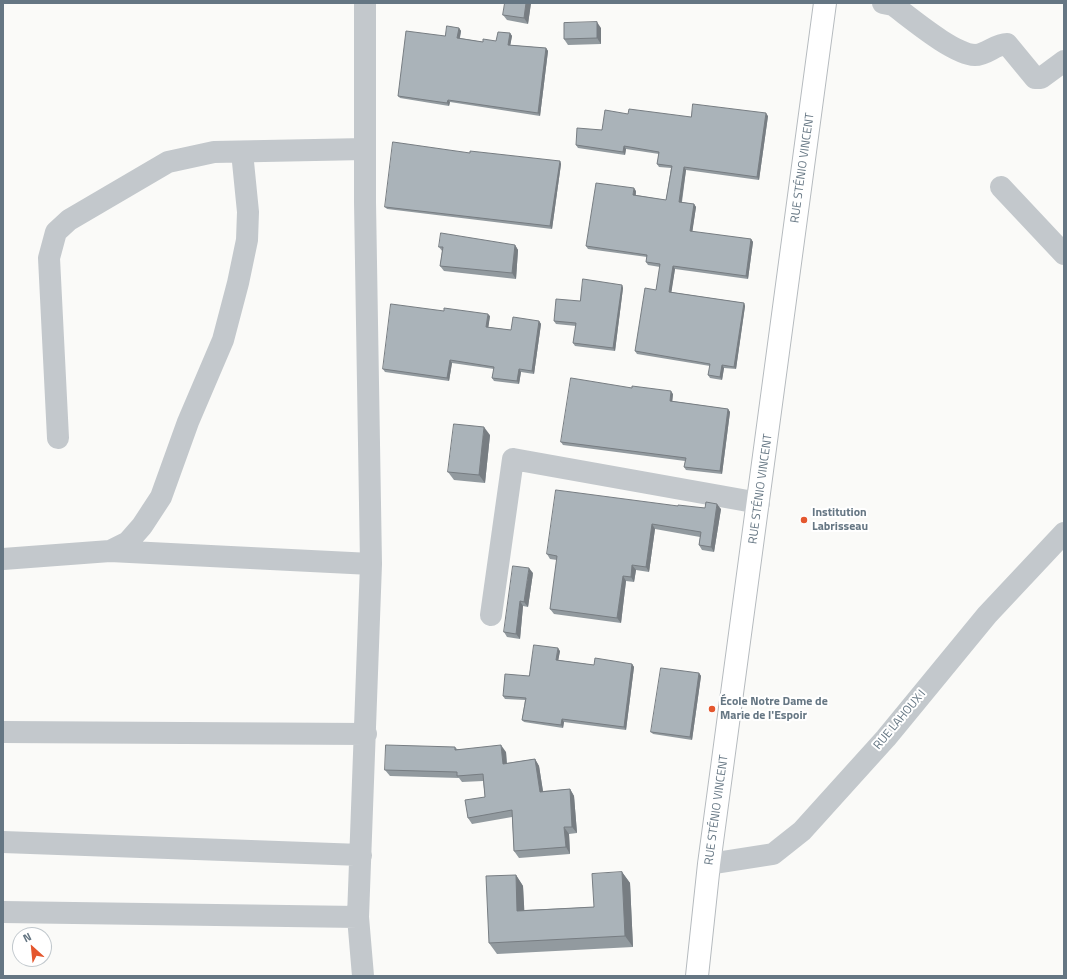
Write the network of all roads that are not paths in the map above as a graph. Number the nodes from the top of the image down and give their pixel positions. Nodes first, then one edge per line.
1 (365, 3) edge
2 (825, 3) edge
3 (883, 3) edge
4 (1064, 61) edge
5 (365, 149) junction
6 (242, 152) junction
7 (1002, 187) dead end
8 (1064, 254) edge
9 (58, 438) dead end
10 (759, 503) junction
11 (1064, 532) edge
12 (110, 551) junction
13 (3, 559) edge
14 (371, 564) junction
15 (491, 615) dead end
16 (3, 732) edge
17 (366, 734) junction
18 (3, 842) edge
19 (361, 855) junction
20 (709, 864) junction
21 (3, 912) edge
22 (358, 917) junction
23 (362, 976) edge
24 (697, 976) edge

1 - 5 street
2 - 10 main road, RUE STÉNIO VINCENT
3 - 4 street
5 - 6 street
5 - 14 street
6 - 9 street
6 - 12 street
7 - 8 street
10 - 15 street
10 - 20 main road, RUE STÉNIO VINCENT
11 - 20 street, RUE LAHOUX I
12 - 13 street
12 - 14 street
14 - 17 street
16 - 17 street
17 - 19 street
18 - 19 street
19 - 22 street
20 - 24 main road, RUE STÉNIO VINCENT
21 - 22 street
22 - 23 street

